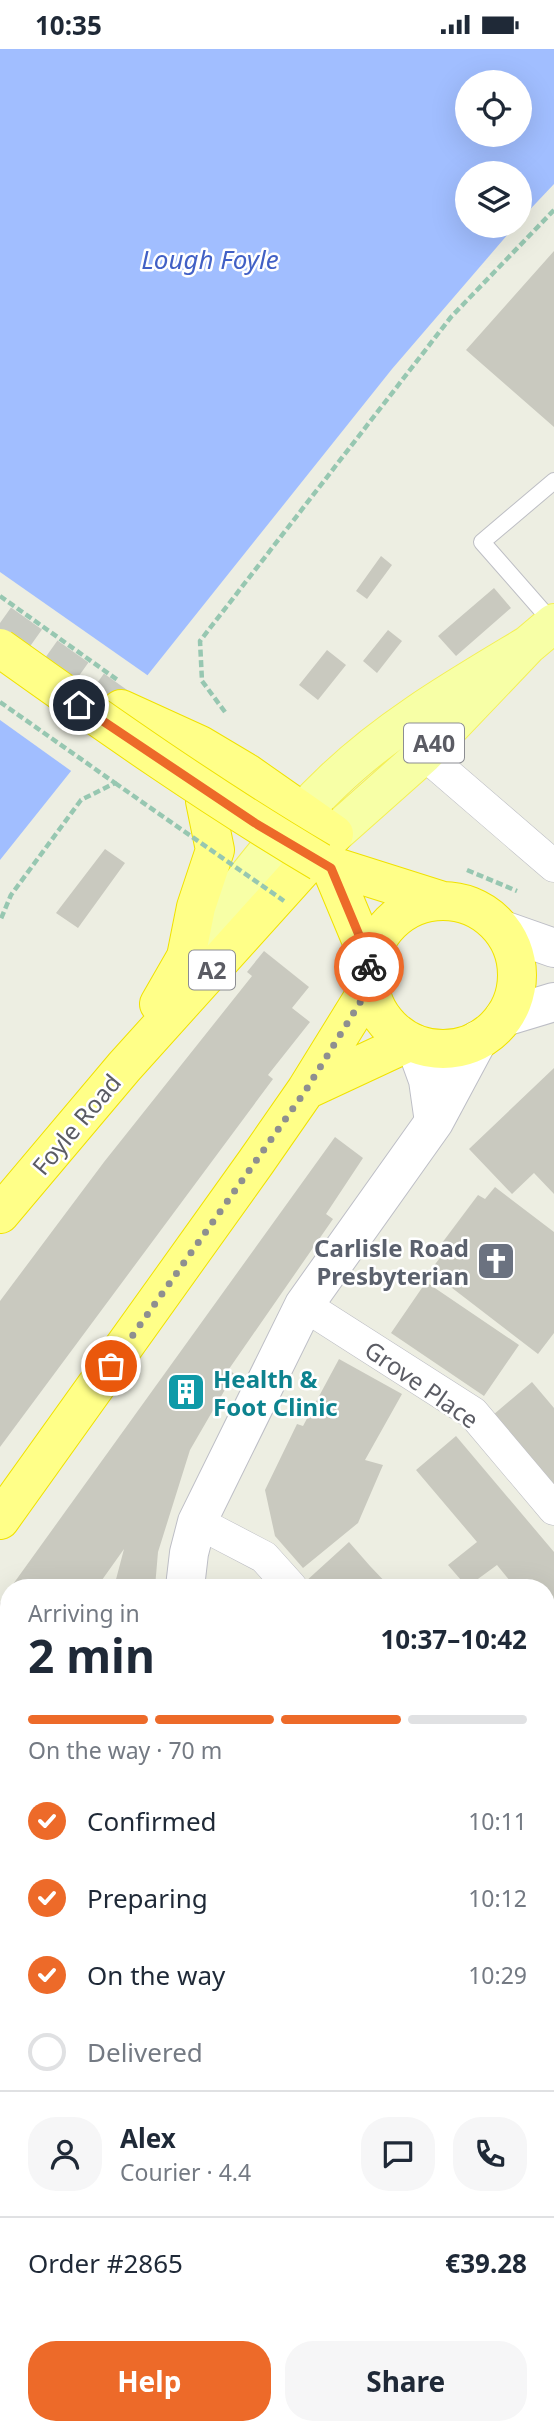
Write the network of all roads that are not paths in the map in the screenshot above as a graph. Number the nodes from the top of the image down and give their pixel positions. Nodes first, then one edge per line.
1 (554, 481) edge
2 (545, 630) edge
3 (0, 648) edge
4 (424, 754) junction
5 (247, 773) junction
6 (333, 781) junction
7 (205, 801) junction
8 (303, 811) junction
9 (269, 851) junction
10 (554, 866) edge
11 (314, 868) junction
12 (440, 900) junction
13 (503, 930) junction
14 (554, 948) edge
15 (186, 957) junction
16 (369, 974) junction
17 (554, 1003) edge
18 (491, 1028) junction
19 (412, 1043) junction
20 (124, 1067) junction
21 (306, 1090) junction
22 (434, 1122) junction
23 (0, 1214) edge
24 (304, 1305) junction
25 (554, 1509) edge
26 (0, 1520) edge
27 (197, 1523) junction
28 (186, 1579) edge
29 (284, 1579) edge

1 - 2 lane
2 - 4 main road, Foyle Road / A40
2 - 6 main road, Foyle Road / A40
3 - 11 highway, bridge
4 - 10 street
4 - 11 main road, Foyle Road / A40
5 - 6 main road
5 - 7 highway
5 - 8 highway
6 - 8 main road, Foyle Road / A40
7 - 9 highway
7 - 15 highway
8 - 9 main road, Foyle Road / A40
8 - 11 highway
9 - 11 highway
9 - 15 main road, Foyle Road / A40
11 - 12 highway
11 - 16 highway
11 - 20 highway, Foyle Road / A2
12 - 13 highway
12 - 16 highway
13 - 14 street
13 - 18 highway
15 - 20 highway, Foyle Road / A2
16 - 19 highway
16 - 21 highway
17 - 18 street
18 - 19 highway
18 - 22 street
19 - 21 highway
19 - 22 street
20 - 23 highway, Foyle Road / A2
21 - 26 highway
22 - 24 street
24 - 25 street, Grove Place
24 - 27 street
27 - 28 street
27 - 29 street

